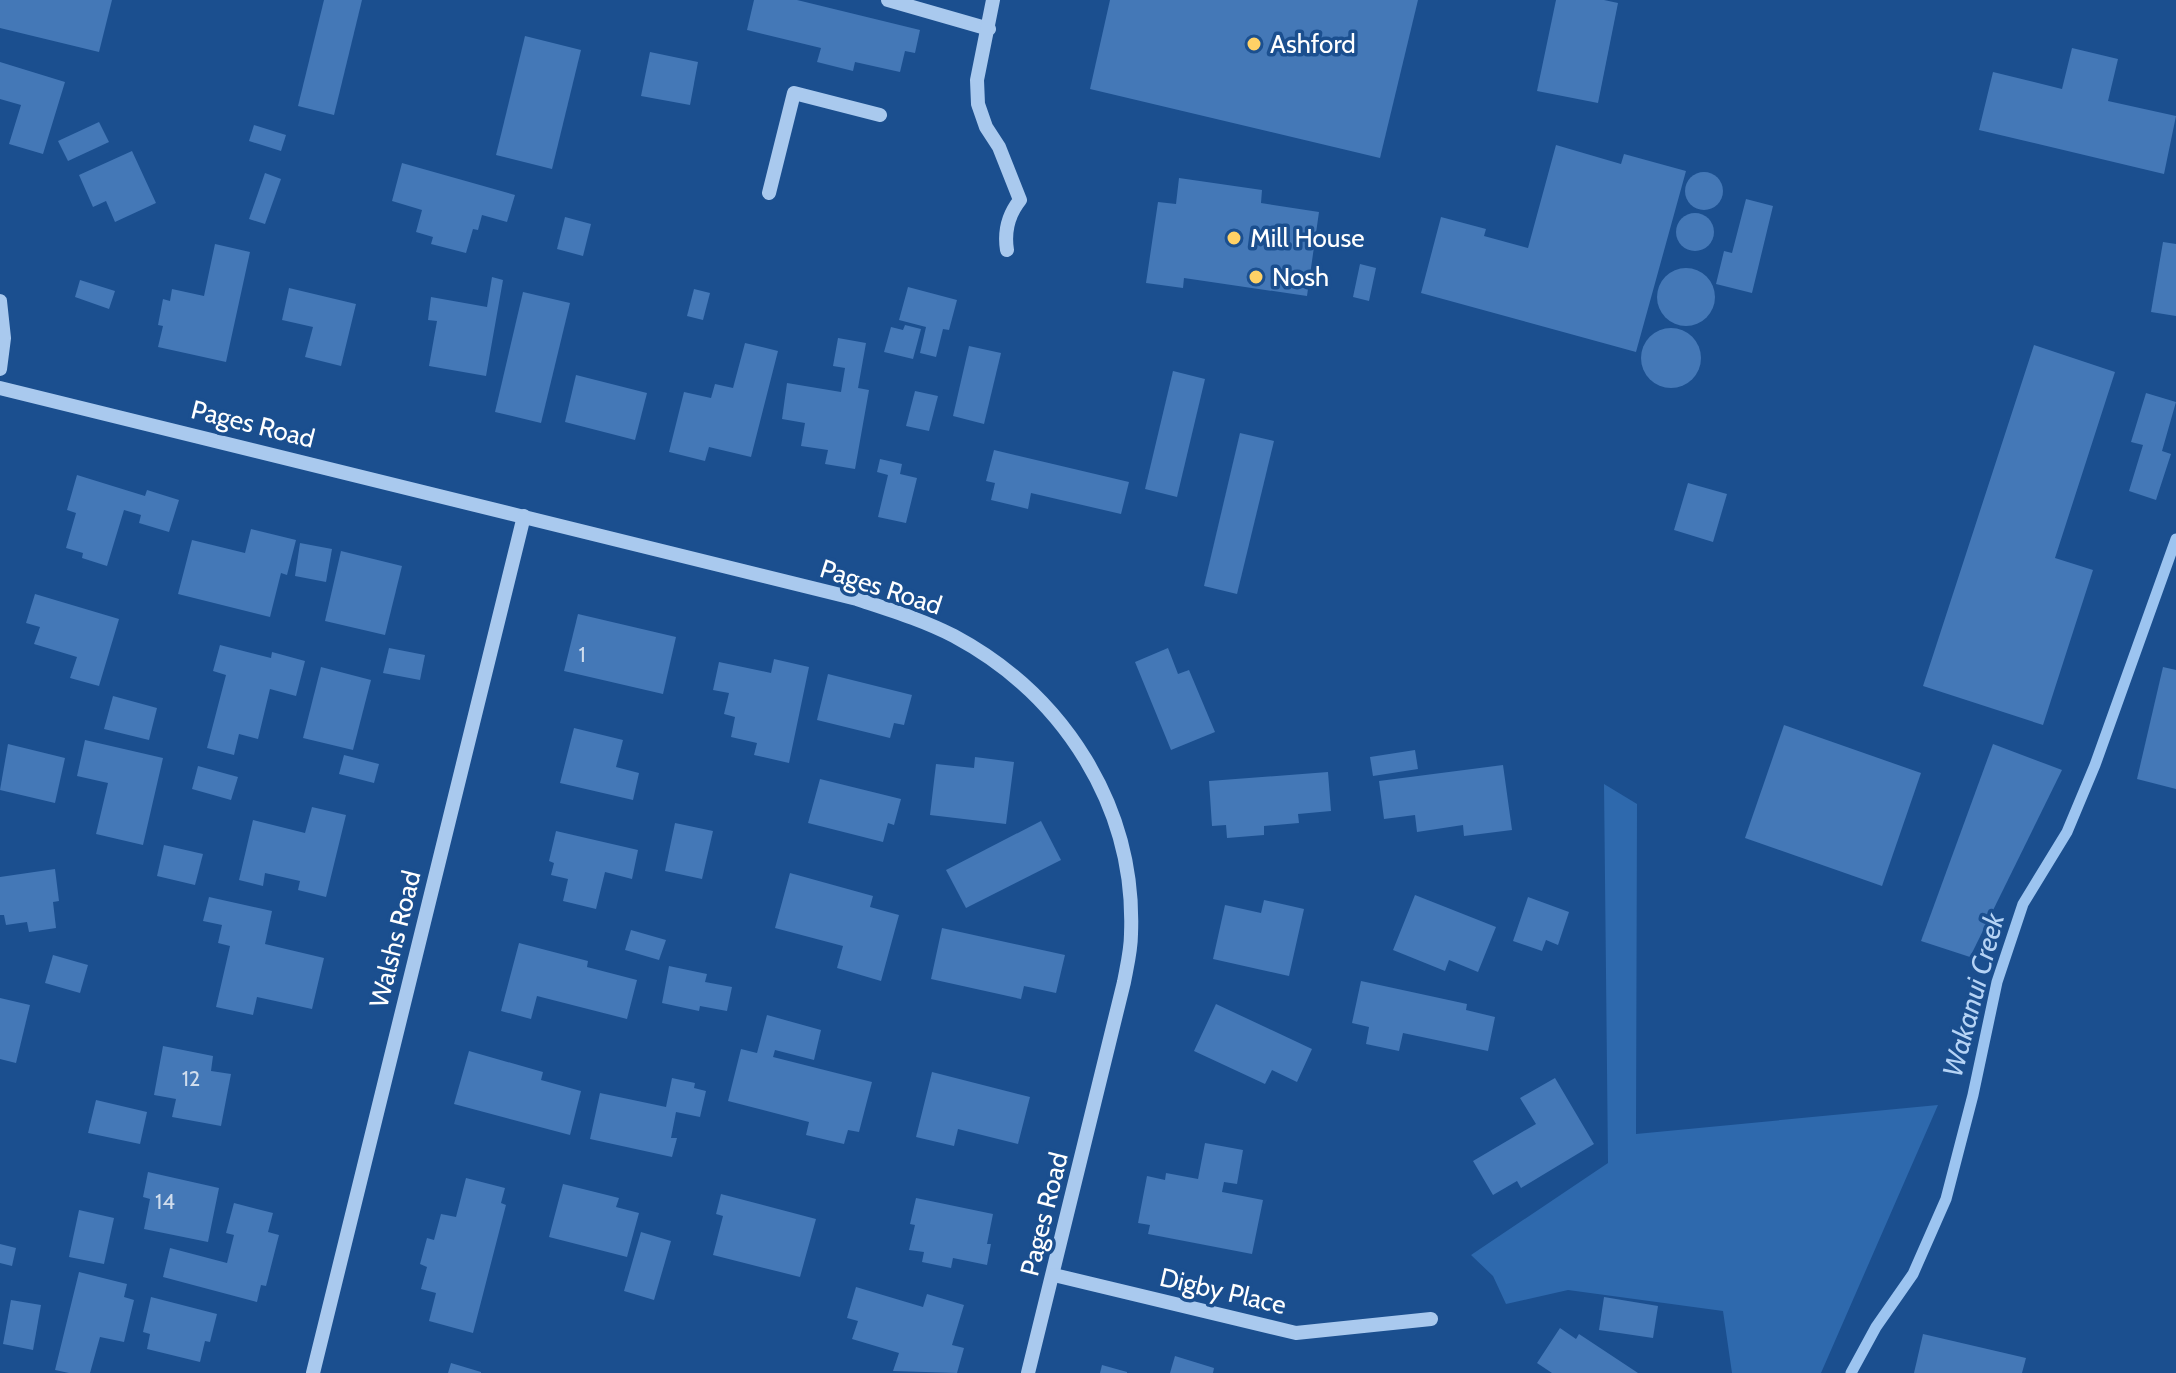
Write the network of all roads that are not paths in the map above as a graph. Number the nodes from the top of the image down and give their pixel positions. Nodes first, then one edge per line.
1 (888, 0) edge
2 (993, 0) edge
3 (989, 29) junction
4 (880, 115) dead end
5 (769, 193) dead end
6 (1007, 250) dead end
7 (0, 301) edge
8 (0, 369) edge
9 (0, 388) edge
10 (524, 516) junction
11 (1054, 1275) junction
12 (1431, 1319) dead end
13 (313, 1373) edge
14 (1028, 1373) edge

1 - 3 street
2 - 3 street
3 - 6 street
4 - 5 street
7 - 8 street
9 - 10 street, Pages Road
10 - 11 street, Pages Road
10 - 13 street, Walshs Road
11 - 12 street, Digby Place
11 - 14 street, Pages Road

